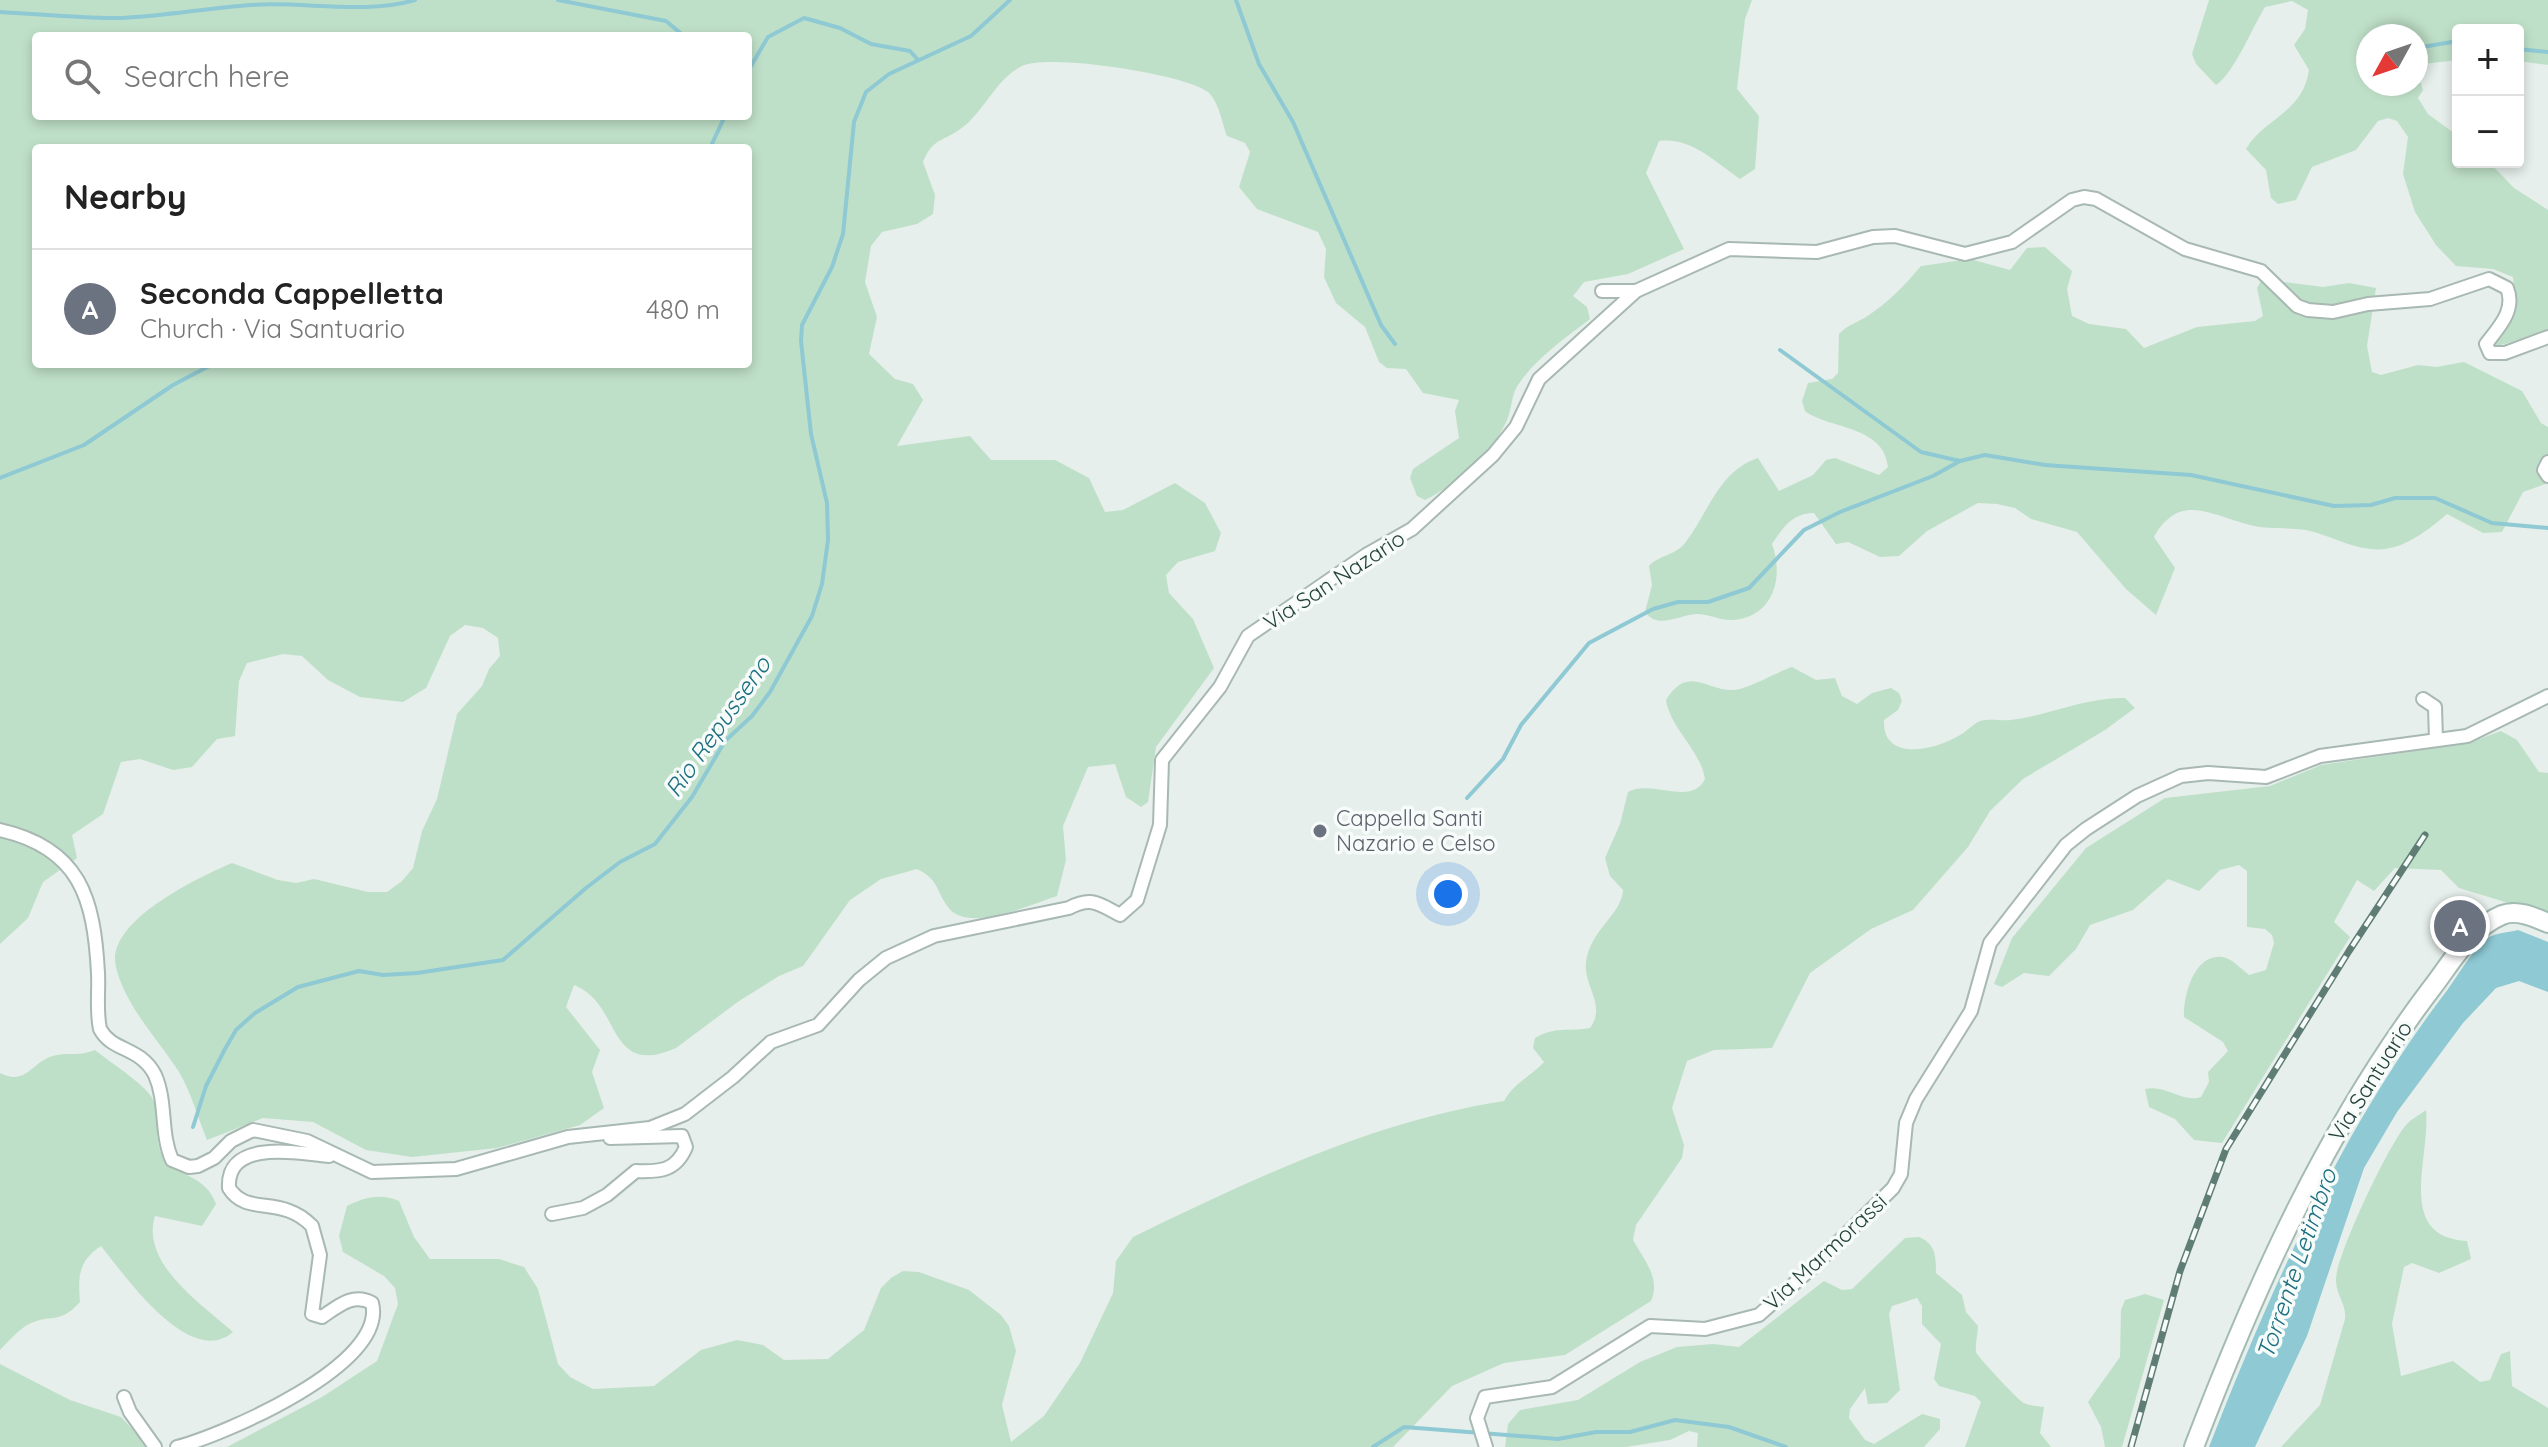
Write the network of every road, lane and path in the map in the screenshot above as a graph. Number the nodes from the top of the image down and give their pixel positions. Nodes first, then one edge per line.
1 (1602, 291) dead end
2 (1636, 291) junction
3 (2548, 337) edge
4 (2548, 462) edge
5 (2548, 476) edge
6 (2548, 696) edge
7 (2423, 699) dead end
8 (2436, 740) junction
9 (0, 830) edge
10 (2548, 923) edge
11 (599, 1136) junction
12 (336, 1157) junction
13 (552, 1214) dead end
14 (124, 1397) dead end
15 (155, 1447) edge
16 (177, 1447) edge
17 (1486, 1447) edge
18 (2194, 1447) edge

1 - 2 street
2 - 3 street, Via San Nazario
2 - 11 street, Via San Nazario
4 - 5 street
6 - 8 street
7 - 8 street
8 - 17 street, Via Marmorassi
9 - 12 street, Via San Nazario
10 - 18 main road, Via Santuario
11 - 12 street, Via San Nazario
11 - 13 street
12 - 16 street
14 - 15 street

